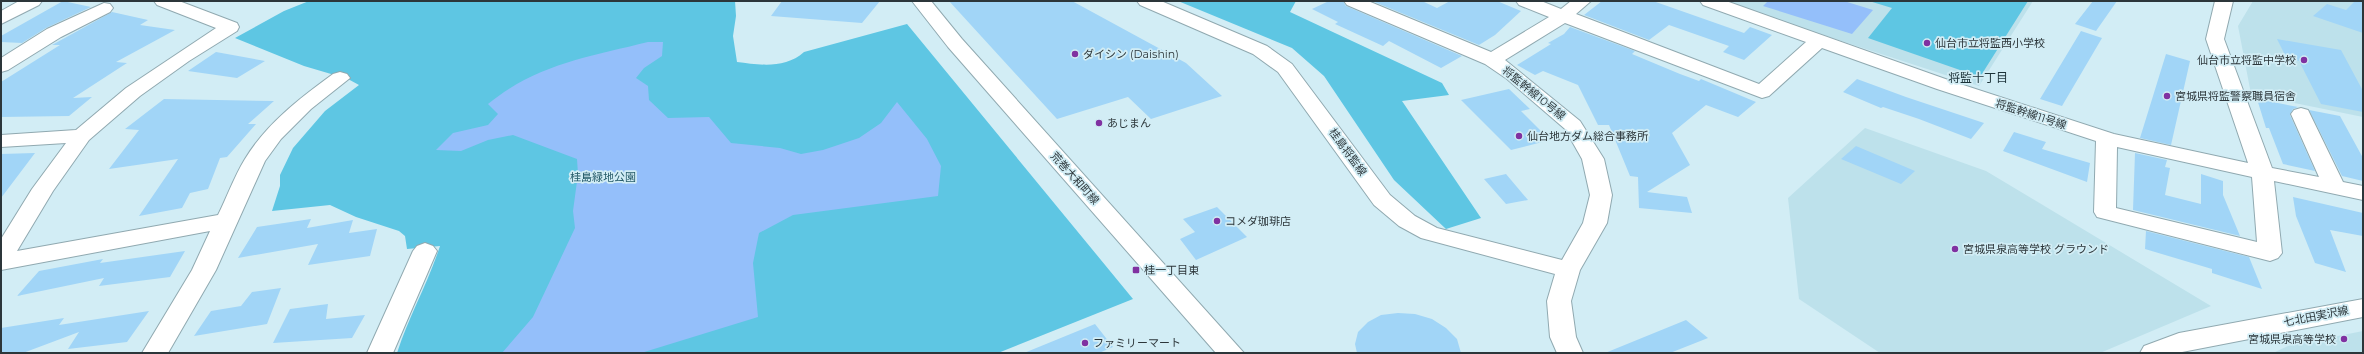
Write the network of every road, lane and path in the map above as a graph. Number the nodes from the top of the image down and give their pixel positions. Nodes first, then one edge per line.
1 (33, 1) edge
2 (163, 1) edge
3 (921, 1) edge
4 (1146, 1) edge
5 (1353, 1) edge
6 (1525, 1) edge
7 (1582, 1) edge
8 (1709, 1) edge
9 (2224, 1) edge
10 (104, 8) dead end
11 (1563, 16) junction
12 (1, 18) edge
13 (1820, 40) junction
14 (1492, 60) junction
15 (1, 66) edge
16 (340, 78) dead end
17 (2301, 114) dead end
18 (82, 136) junction
19 (2107, 138) junction
20 (1, 141) edge
21 (2262, 171) junction
22 (2335, 188) junction
23 (2363, 193) edge
24 (228, 221) junction
25 (425, 251) dead end
26 (1, 258) edge
27 (1, 262) edge
28 (1568, 270) junction
29 (2363, 308) edge
30 (155, 353) edge
31 (380, 353) edge
32 (1231, 353) edge
33 (1570, 353) edge
34 (2153, 353) edge

1 - 12 street
2 - 18 street
3 - 32 street, 荒巻大和町線
4 - 28 street, 桂島将監線
5 - 14 street
6 - 11 street
7 - 11 street, 将監幹線10号線
8 - 13 street, 将監幹線11号線
9 - 21 street
10 - 15 street
11 - 13 street
11 - 14 street, 将監幹線10号線
13 - 19 street, 将監幹線11号線
14 - 28 street, 将監幹線10号線
16 - 24 street
17 - 22 street
18 - 20 street
18 - 26 street
19 - 21 street, 将監幹線11号線
19 - 21 street
21 - 22 street, 将監幹線11号線
22 - 23 street, 将監幹線11号線
24 - 27 street
24 - 30 street
25 - 31 street
28 - 33 street, 将監幹線10号線
29 - 34 street, 七北田実沢線

